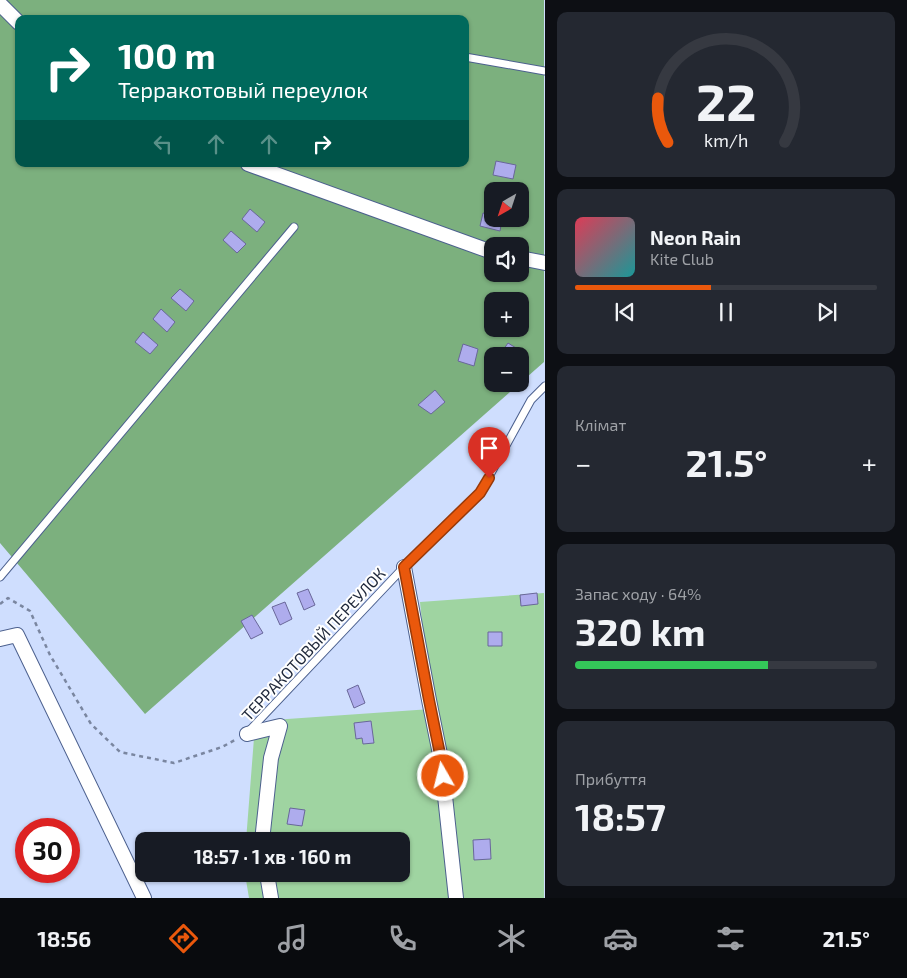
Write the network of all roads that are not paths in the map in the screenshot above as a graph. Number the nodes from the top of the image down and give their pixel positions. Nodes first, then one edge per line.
1 (0, 4) edge
2 (15, 19) edge
3 (469, 58) edge
4 (544, 71) edge
5 (256, 167) edge
6 (294, 227) dead end
7 (484, 249) edge
8 (529, 260) edge
9 (544, 262) edge
10 (544, 386) edge
11 (404, 567) junction
12 (0, 577) edge
13 (0, 640) edge
14 (247, 734) joint
15 (263, 832) edge
16 (268, 882) edge
17 (144, 898) edge
18 (271, 898) edge
19 (456, 898) edge

1 - 2 street
3 - 4 lane
5 - 7 street
6 - 12 lane
8 - 9 street
10 - 11 lane, ТЕРРАКОТОВЫЙ ПЕРЕУЛОК
11 - 14 lane, ТЕРРАКОТОВЫЙ ПЕРЕУЛОК
11 - 19 street
13 - 17 street
14 - 15 street
16 - 18 street

